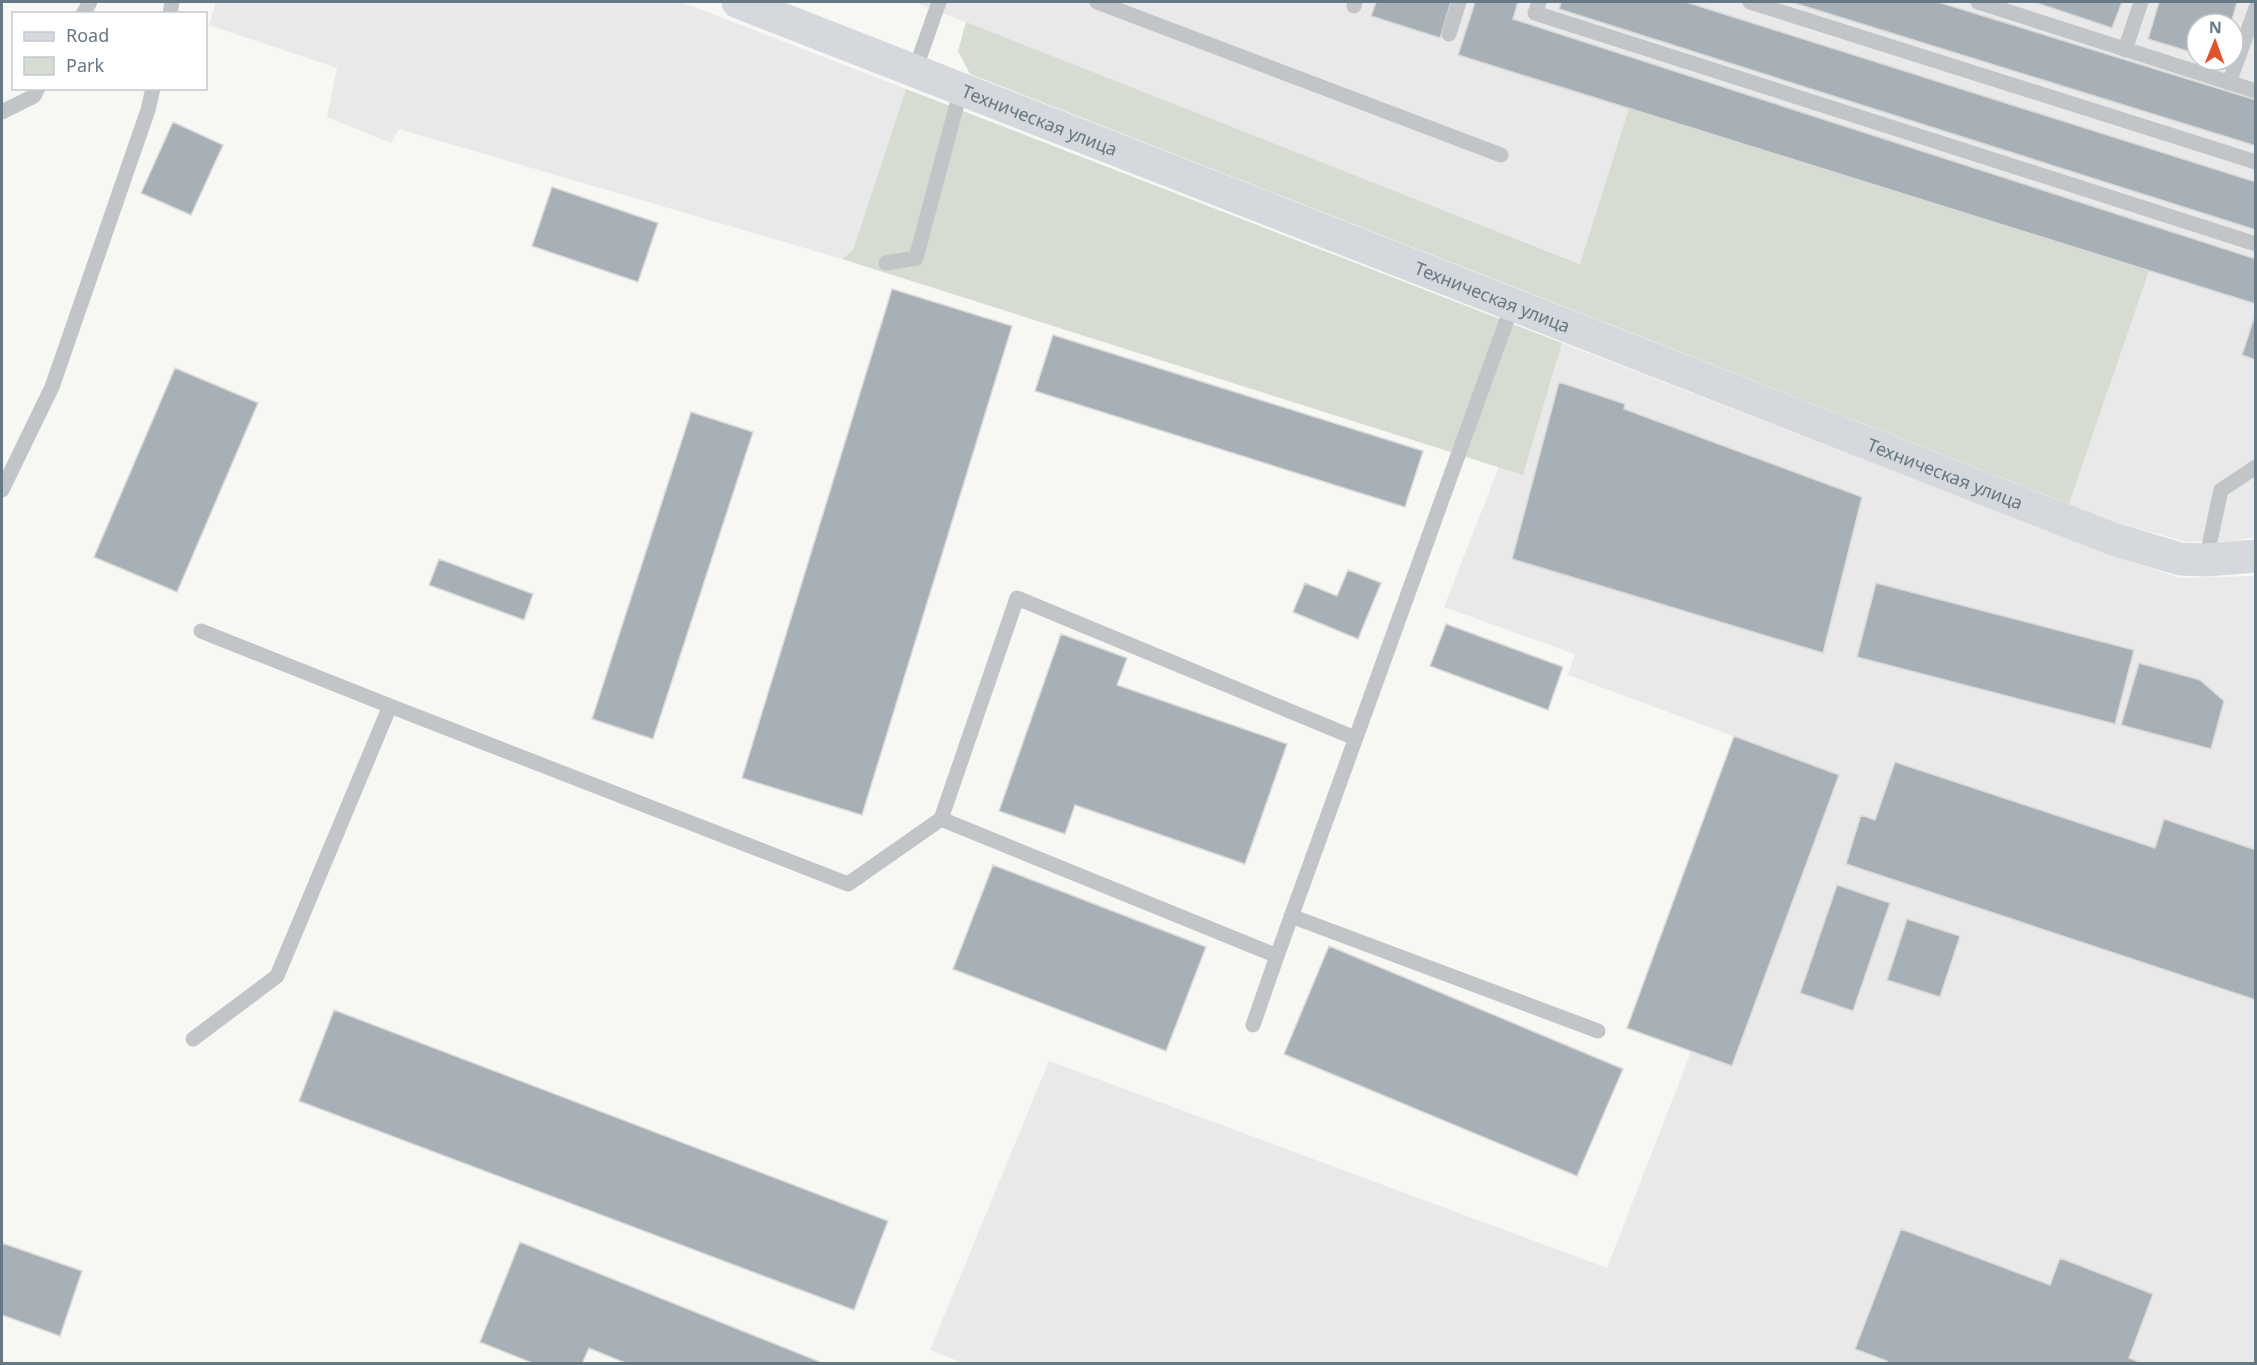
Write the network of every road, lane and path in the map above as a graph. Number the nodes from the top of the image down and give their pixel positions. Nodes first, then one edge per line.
1 (738, 2) edge
2 (939, 2) edge
3 (1097, 2) edge
4 (1459, 2) edge
5 (1539, 2) edge
6 (1750, 2) edge
7 (1978, 2) edge
8 (2141, 2) edge
9 (2014, 7) edge
10 (2256, 8) edge
11 (1449, 34) dead end
12 (2125, 50) junction
13 (915, 70) junction
14 (2229, 82) junction
15 (961, 88) junction
16 (37, 90) edge
17 (153, 90) edge
18 (2256, 91) edge
19 (2, 112) edge
20 (1502, 155) dead end
21 (2256, 162) edge
22 (2256, 244) edge
23 (886, 263) dead end
24 (1512, 306) junction
25 (2256, 467) edge
26 (2, 490) edge
27 (2256, 556) edge
28 (2206, 560) junction
29 (201, 631) dead end
30 (390, 706) junction
31 (1355, 738) junction
32 (941, 819) junction
33 (1291, 916) junction
34 (1277, 956) junction
35 (1253, 1025) dead end
36 (1598, 1031) dead end
37 (193, 1039) dead end

1 - 13 street, Техническая улица
2 - 13 lane
3 - 20 lane
4 - 11 lane
5 - 22 lane
6 - 21 lane
7 - 9 lane
8 - 12 lane
9 - 12 lane
10 - 14 lane
12 - 14 lane
13 - 15 street, Техническая улица
14 - 18 lane
15 - 23 lane
15 - 24 street, Техническая улица
16 - 19 lane
17 - 26 lane
24 - 28 street, Техническая улица
24 - 31 lane
25 - 28 lane
27 - 28 street, Техническая улица
29 - 30 lane
30 - 32 lane
30 - 37 lane
31 - 32 lane
31 - 33 lane
32 - 34 lane
33 - 34 lane
33 - 36 lane
34 - 35 lane

